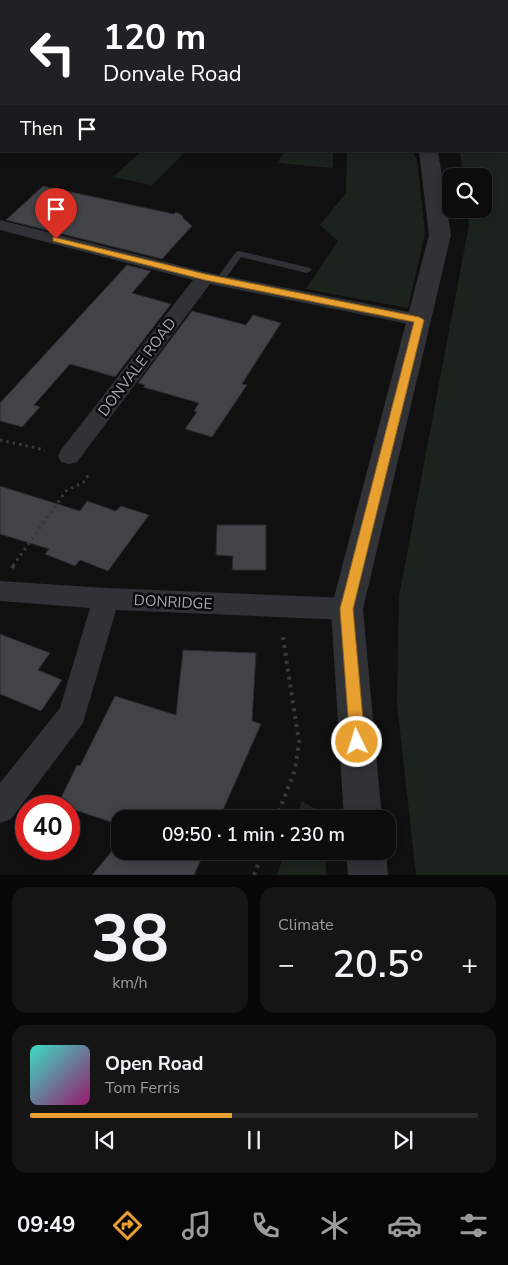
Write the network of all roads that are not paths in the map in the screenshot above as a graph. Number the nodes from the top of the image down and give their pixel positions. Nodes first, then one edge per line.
1 (428, 152) edge
2 (0, 225) edge
3 (307, 270) dead end
4 (212, 279) junction
5 (419, 320) junction
6 (69, 456) road end
7 (5, 580) edge
8 (106, 598) junction
9 (347, 609) junction
10 (0, 808) edge
11 (362, 810) edge
12 (367, 860) edge
13 (368, 875) edge

1 - 5 street
2 - 4 street
3 - 4 lane
4 - 5 street
4 - 6 street, DONVALE ROAD
5 - 9 street
7 - 8 street, DONRIDGE
8 - 9 street, DONRIDGE
8 - 10 street
9 - 11 street
12 - 13 street

